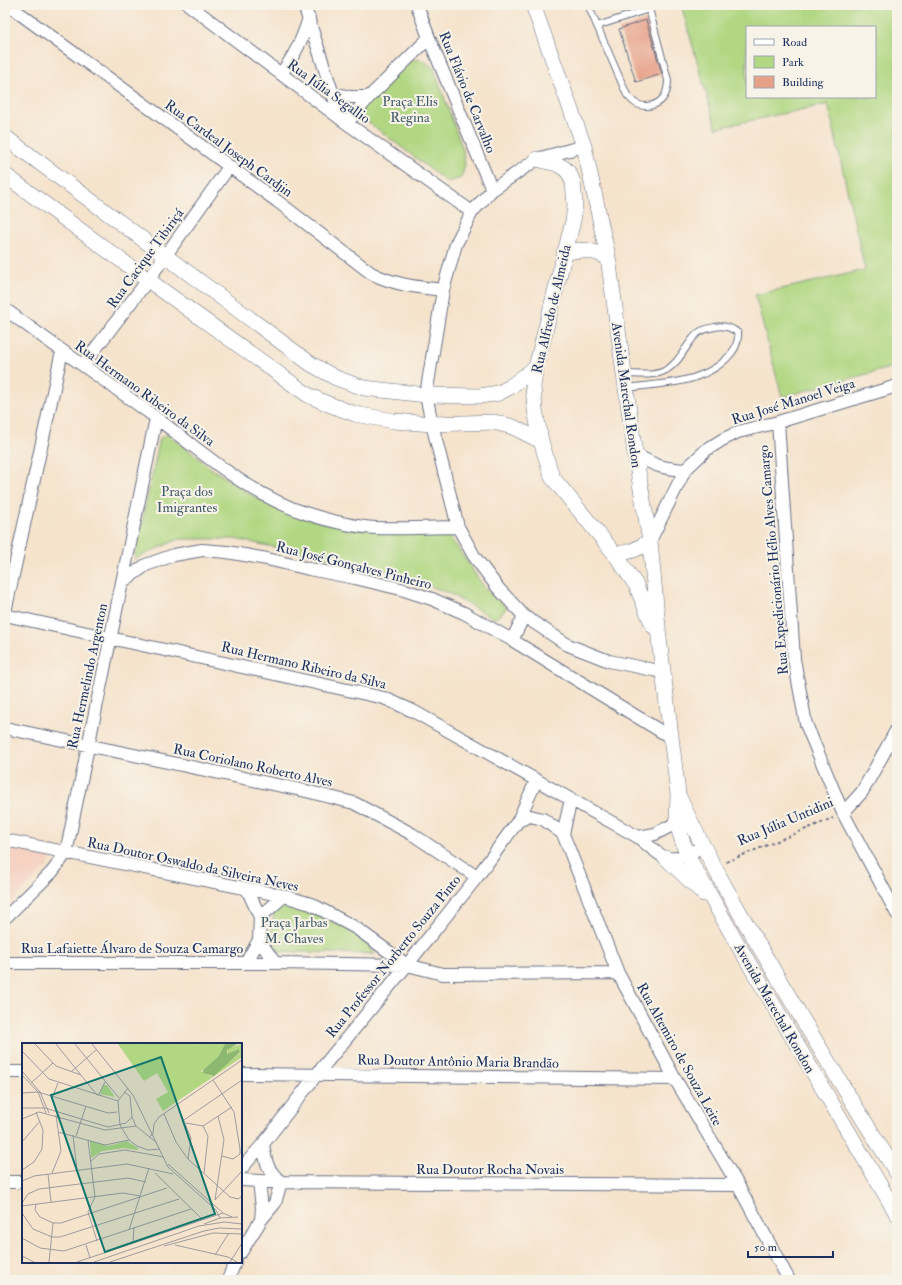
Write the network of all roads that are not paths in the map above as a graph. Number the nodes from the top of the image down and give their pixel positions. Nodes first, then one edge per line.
1 (189, 5) edge
2 (304, 5) edge
3 (417, 5) edge
4 (533, 5) edge
5 (588, 5) edge
6 (14, 7) edge
7 (648, 7) edge
8 (309, 18) junction
9 (597, 26) junction
10 (429, 38) junction
11 (281, 74) junction
12 (333, 93) junction
13 (369, 97) junction
14 (344, 121) junction
15 (5, 137) edge
16 (586, 152) junction
17 (537, 159) junction
18 (229, 167) junction
19 (5, 175) edge
20 (492, 190) junction
21 (472, 212) junction
22 (564, 253) junction
23 (165, 256) junction
24 (608, 257) junction
25 (148, 280) junction
26 (443, 290) junction
27 (5, 309) edge
28 (62, 351) junction
29 (83, 365) junction
30 (536, 367) junction
31 (625, 381) junction
32 (897, 386) edge
33 (426, 394) junction
34 (156, 418) junction
35 (778, 422) junction
36 (432, 424) junction
37 (541, 441) junction
38 (635, 454) junction
39 (685, 470) junction
40 (458, 527) junction
41 (650, 541) junction
42 (615, 554) junction
43 (122, 582) junction
44 (5, 612) edge
45 (5, 615) edge
46 (524, 616) junction
47 (110, 637) junction
48 (659, 638) junction
49 (512, 640) junction
50 (662, 672) junction
51 (5, 728) edge
52 (897, 729) edge
53 (670, 737) junction
54 (88, 744) junction
55 (536, 781) junction
56 (571, 799) junction
57 (843, 813) junction
58 (683, 820) junction
59 (518, 821) junction
60 (563, 834) junction
61 (638, 837) junction
62 (5, 840) edge
63 (703, 846) junction
64 (66, 853) junction
65 (687, 855) junction
66 (666, 858) junction
67 (477, 877) junction
68 (247, 889) junction
69 (284, 896) junction
70 (716, 906) junction
71 (897, 914) edge
72 (260, 917) junction
73 (5, 918) edge
74 (259, 940) junction
75 (755, 940) junction
76 (740, 950) junction
77 (5, 963) edge
78 (246, 963) junction
79 (275, 963) junction
80 (407, 965) junction
81 (618, 973) junction
82 (5, 1072) edge
83 (22, 1072) edge
84 (242, 1074) edge
85 (316, 1074) junction
86 (675, 1080) junction
87 (840, 1083) junction
88 (824, 1093) junction
89 (264, 1144) junction
90 (242, 1168) edge
91 (897, 1173) edge
92 (242, 1180) edge
93 (259, 1181) junction
94 (5, 1182) edge
95 (22, 1182) edge
96 (280, 1182) junction
97 (738, 1185) junction
98 (895, 1207) edge
99 (261, 1220) junction
100 (242, 1250) edge
101 (235, 1263) edge
102 (228, 1280) edge
103 (790, 1280) edge

1 - 11 street, Rua Júlia Segallio
2 - 8 street
3 - 10 street, Rua Flávio de Carvalho
4 - 16 street, Avenida Marechal Rondon
5 - 9 lane
6 - 18 street, Rua Cardeal Joseph Cardjin
7 - 9 lane
7 - 9 lane
8 - 11 street
8 - 12 street
10 - 13 street
10 - 20 street, Rua Flávio de Carvalho
11 - 14 street, Rua Júlia Segallio
12 - 13 street
12 - 14 street
13 - 14 street
14 - 21 street, Rua Júlia Segallio
15 - 23 street
16 - 17 street
16 - 24 street, Avenida Marechal Rondon
17 - 20 street
17 - 22 street, Rua Alfredo de Almeida
18 - 23 street, Rua Cacique Tibiriçá
18 - 26 street, Rua Cardeal Joseph Cardjin
19 - 25 street
20 - 21 street
21 - 26 street
22 - 24 street
22 - 30 street, Rua Alfredo de Almeida
23 - 25 street, Rua Cacique Tibiriçá
23 - 33 street
24 - 31 street, Avenida Marechal Rondon
25 - 29 street, Rua Cacique Tibiriçá
25 - 36 street
26 - 33 street
27 - 28 street, Rua Hermano Ribeiro da Silva
28 - 29 street, Rua Hermano Ribeiro da Silva
28 - 44 street
29 - 34 street, Rua Hermano Ribeiro da Silva
30 - 33 street
30 - 37 street, Rua Alfredo de Almeida
31 - 31 lane
31 - 38 street, Avenida Marechal Rondon
32 - 35 street, Rua José Manoel Veiga
33 - 36 street
34 - 40 street, Rua Hermano Ribeiro da Silva
34 - 43 street, Rua Hermelindo Argenton
35 - 39 street, Rua José Manoel Veiga
35 - 57 street, Rua Expedicionário Hélio Alves Camargo
36 - 37 street
36 - 40 street
37 - 42 street, Rua Alfredo de Almeida
38 - 39 street
38 - 41 street, Avenida Marechal Rondon
39 - 41 street, Rua José Manoel Veiga
40 - 46 street
41 - 42 street
41 - 48 street, Avenida Marechal Rondon
42 - 48 street, Rua Alfredo de Almeida
43 - 47 street, Rua Hermelindo Argenton
43 - 49 street, Rua José Gonçalves Pinheiro
45 - 47 street, Rua Hermano Ribeiro da Silva
46 - 49 street
46 - 50 street
47 - 54 street, Rua Hermelindo Argenton
47 - 55 street, Rua Hermano Ribeiro da Silva
48 - 50 street, Avenida Marechal Rondon
49 - 53 street, Rua José Gonçalves Pinheiro
50 - 53 street, Avenida Marechal Rondon
51 - 54 street, Rua Coriolano Roberto Alves
52 - 57 street, Rua Júlia Untidini
53 - 58 street, Avenida Marechal Rondon
54 - 64 street, Rua Hermelindo Argenton
54 - 67 street, Rua Coriolano Roberto Alves
55 - 56 street, Rua Hermano Ribeiro da Silva
55 - 59 street, Rua Professor Norberto Souza Pinto
56 - 60 street
56 - 61 street, Rua Hermano Ribeiro da Silva
57 - 71 street, Rua Expedicionário Hélio Alves Camargo
58 - 61 street
58 - 63 street, Avenida Marechal Rondon
58 - 65 street, Avenida Marechal Rondon
59 - 60 street
59 - 67 street, Rua Professor Norberto Souza Pinto
60 - 81 street, Rua Altemiro de Souza Leite
61 - 66 street, Rua Hermano Ribeiro da Silva
62 - 64 street, Rua Doutor Oswaldo da Silveira Neves
63 - 65 street
63 - 75 street, Avenida Marechal Rondon
64 - 68 street, Rua Doutor Oswaldo da Silveira Neves
64 - 73 street, Rua Hermelindo Argenton
65 - 66 street
65 - 70 street, Avenida Marechal Rondon
66 - 70 street
67 - 80 street, Rua Professor Norberto Souza Pinto
68 - 69 street, Rua Doutor Oswaldo da Silveira Neves
68 - 72 street
69 - 72 street
69 - 80 street, Rua Doutor Oswaldo da Silveira Neves
70 - 76 street, Avenida Marechal Rondon
72 - 74 street
74 - 78 street
74 - 79 street
75 - 76 street
75 - 87 street, Avenida Marechal Rondon
76 - 88 street, Avenida Marechal Rondon
77 - 78 street, Rua Lafaiette Álvaro de Souza Camargo
78 - 79 street, Rua Lafaiette Álvaro de Souza Camargo
79 - 80 street, Rua Lafaiette Álvaro de Souza Camargo
80 - 81 street, Rua Lafaiette Álvaro de Souza Camargo
80 - 85 street, Rua Professor Norberto Souza Pinto
81 - 86 street, Rua Altemiro de Souza Leite
82 - 83 street
84 - 85 street, Rua Doutor Antônio Maria Brandão
85 - 86 street, Rua Doutor Antônio Maria Brandão
85 - 89 street, Rua Professor Norberto Souza Pinto
86 - 97 street, Rua Altemiro de Souza Leite
87 - 88 street
87 - 91 street, Avenida Marechal Rondon
88 - 98 street, Avenida Marechal Rondon
89 - 90 street, Rua Professor Norberto Souza Pinto
89 - 96 street
92 - 93 street, Rua Doutor Rocha Novais
93 - 96 street, Rua Doutor Rocha Novais
93 - 99 street
94 - 95 street
96 - 97 street, Rua Doutor Rocha Novais
96 - 99 street
97 - 103 street, Rua Altemiro de Souza Leite
99 - 100 street
101 - 102 street

